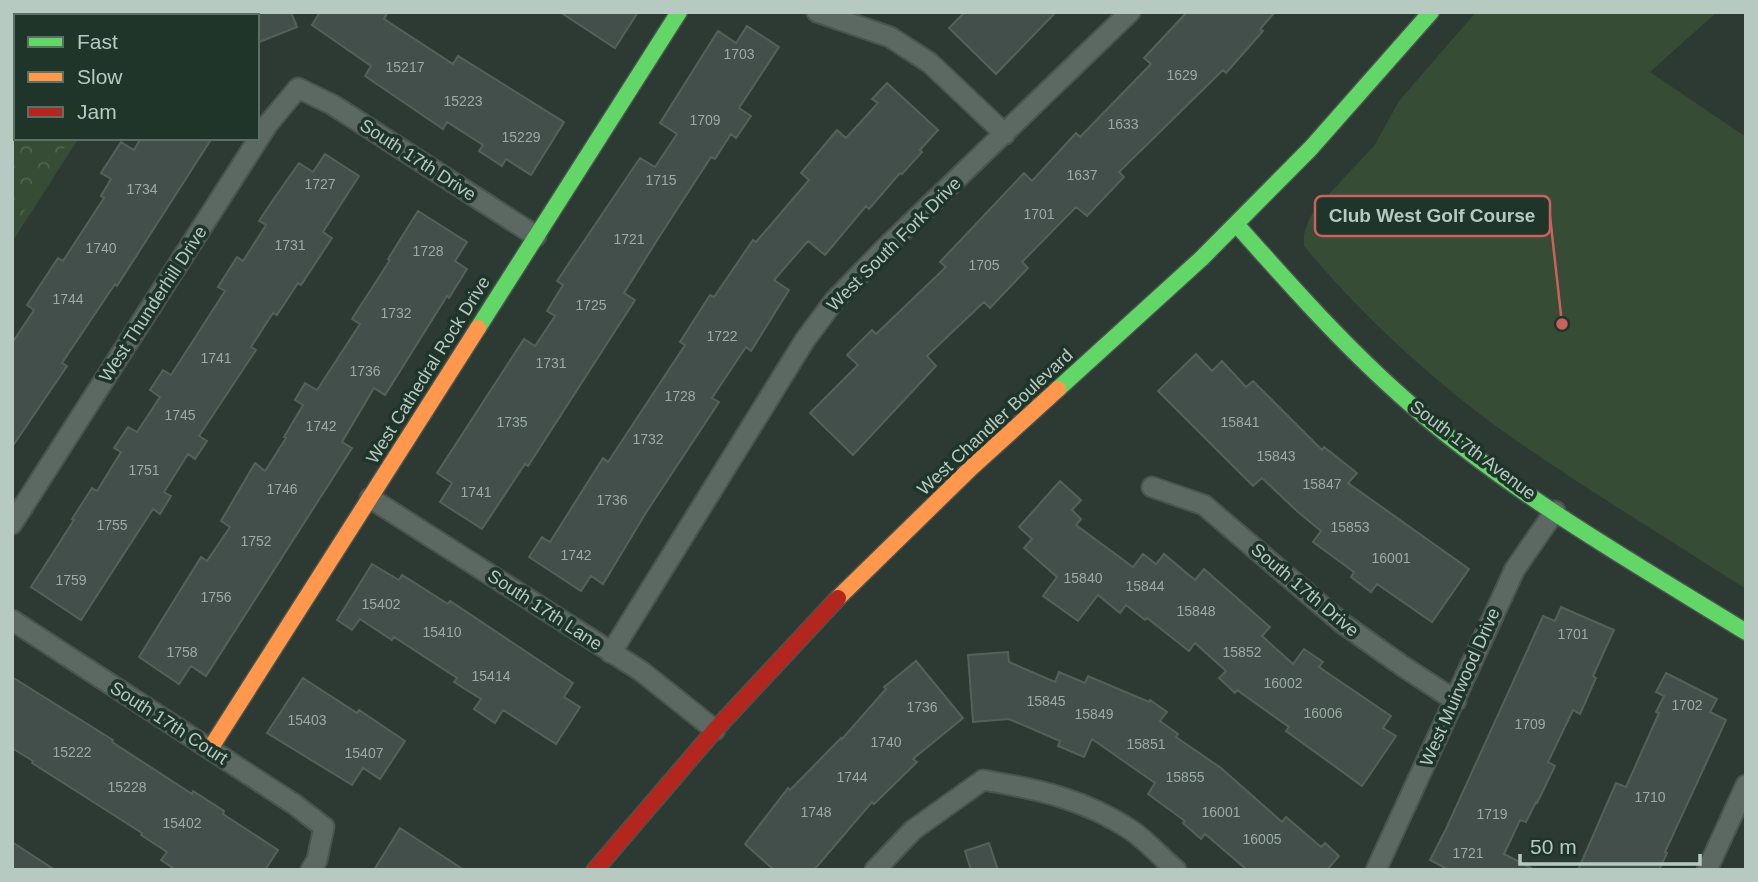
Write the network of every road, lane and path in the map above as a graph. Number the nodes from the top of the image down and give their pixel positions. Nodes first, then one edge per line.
1 (679, 12) edge
2 (817, 12) edge
3 (1130, 12) edge
4 (1431, 12) edge
5 (299, 88) joint
6 (1005, 134) junction
7 (259, 138) edge
8 (258, 140) edge
9 (1236, 224) junction
10 (536, 236) junction
11 (1152, 487) dead end
12 (370, 498) junction
13 (1555, 511) junction
14 (12, 524) edge
15 (12, 620) edge
16 (1746, 632) edge
17 (611, 653) junction
18 (1456, 701) junction
19 (715, 730) junction
20 (210, 749) junction
21 (1746, 785) edge
22 (311, 870) edge
23 (595, 870) edge
24 (875, 870) edge
25 (1176, 870) edge
26 (1376, 870) edge
27 (1707, 870) edge

1 - 10 street, West Cathedral Rock Drive
2 - 6 street
3 - 6 street, West South Fork Drive
4 - 9 street, West Chandler Boulevard
5 - 7 street, West Thunderhill Drive
5 - 10 street, South 17th Drive
6 - 17 street, West South Fork Drive
8 - 14 street, West Thunderhill Drive
9 - 13 street, South 17th Avenue
9 - 19 street, West Chandler Boulevard
10 - 12 street, West Cathedral Rock Drive
11 - 18 street, South 17th Drive
12 - 17 street, South 17th Lane
12 - 20 street, West Cathedral Rock Drive
13 - 16 street, South 17th Avenue
13 - 18 street, West Muirwood Drive
15 - 20 street, South 17th Court
17 - 19 street, South 17th Lane
18 - 26 street, West Muirwood Drive
19 - 23 street, West Chandler Boulevard
20 - 22 street, South 17th Court
21 - 27 street
24 - 25 street

